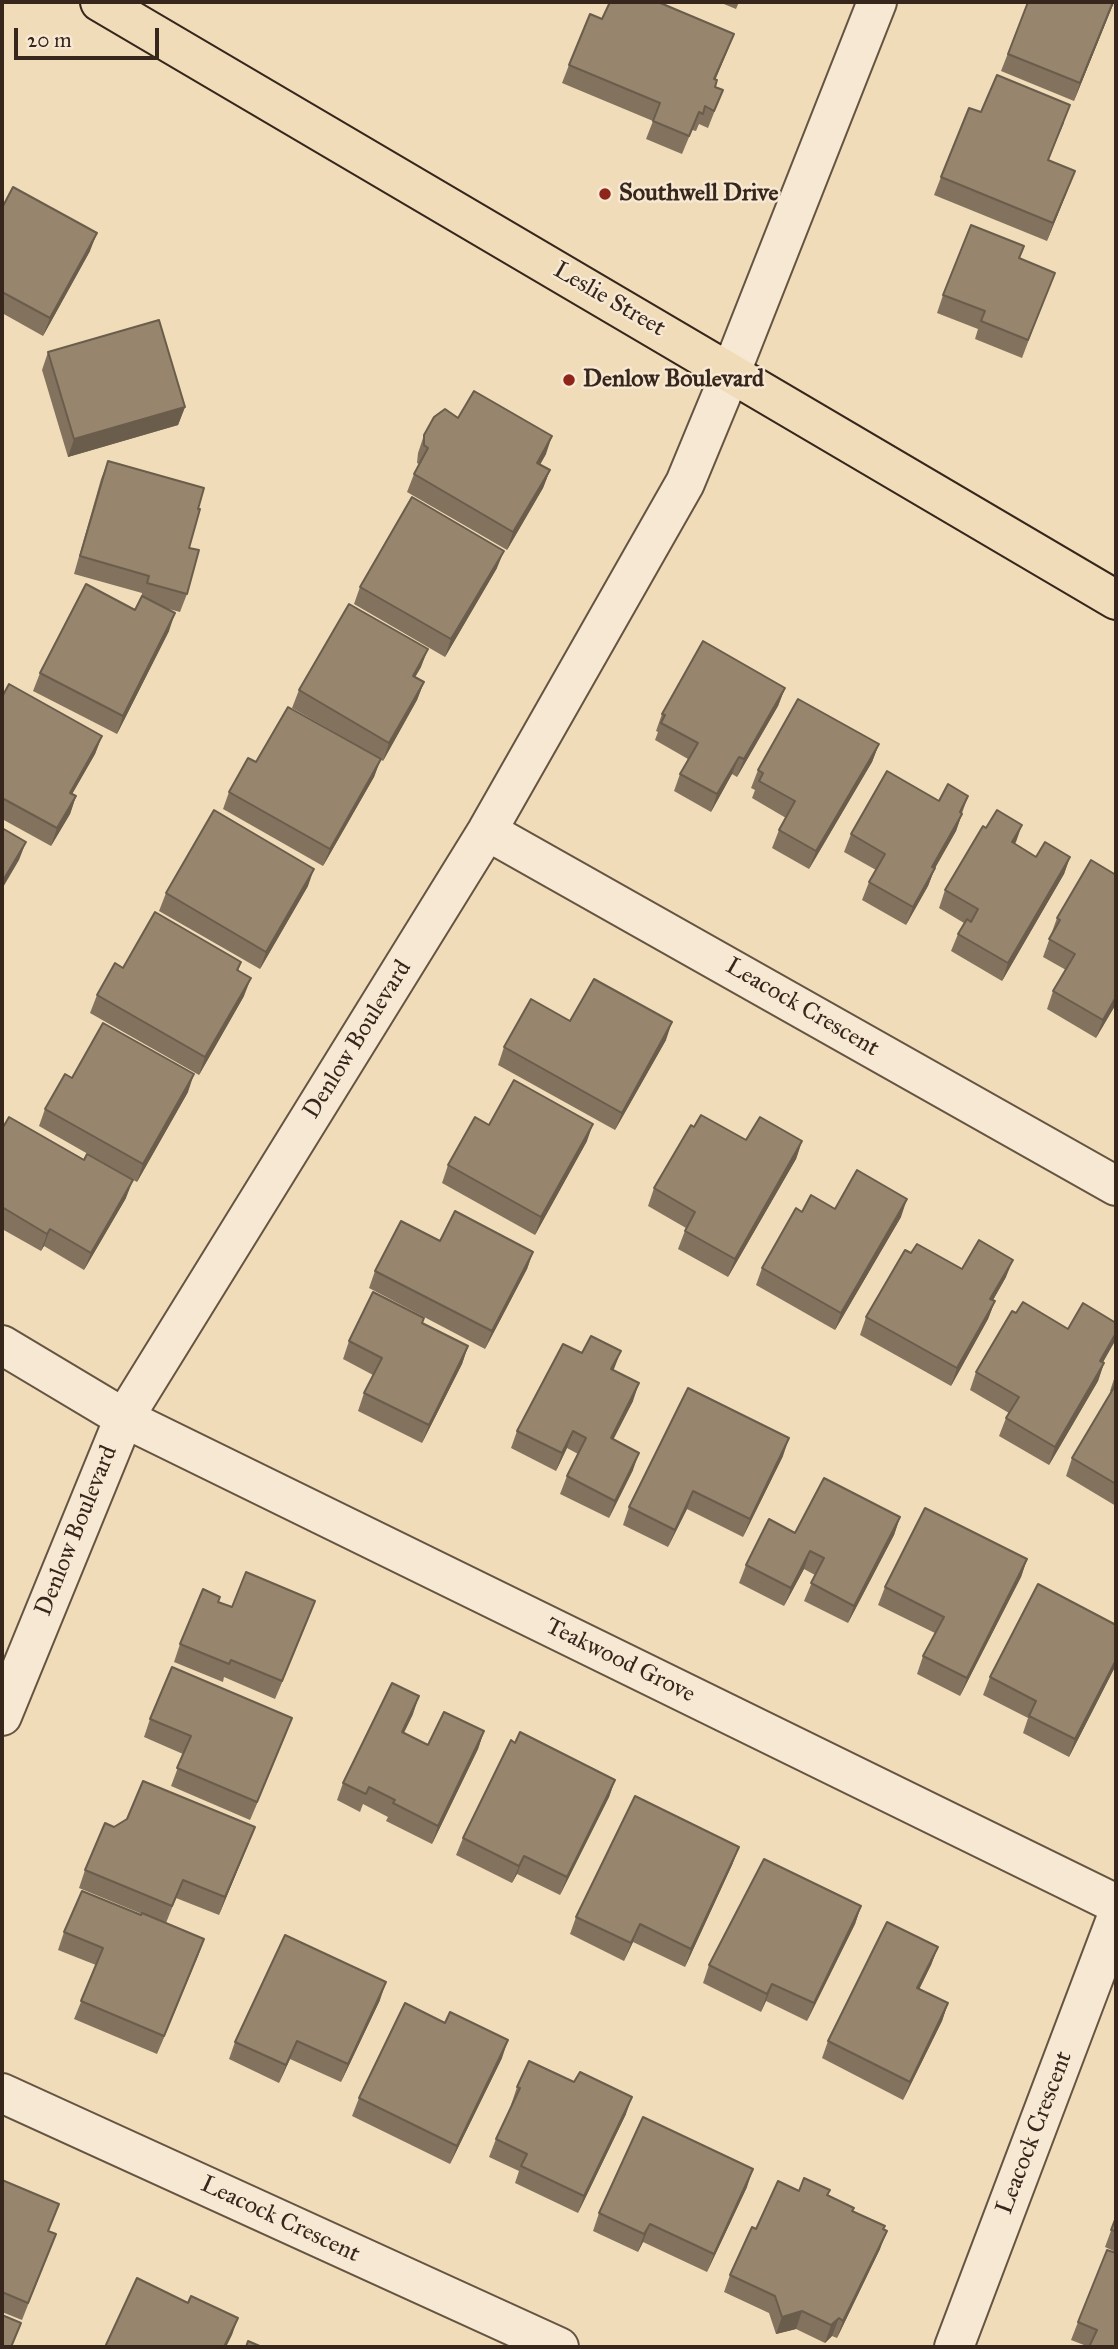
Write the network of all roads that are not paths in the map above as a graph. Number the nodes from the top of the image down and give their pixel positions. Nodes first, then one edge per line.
1 (100, 2) edge
2 (877, 2) edge
3 (731, 372) junction
4 (1116, 600) edge
5 (487, 831) junction
6 (1116, 1186) edge
7 (2, 1345) edge
8 (124, 1418) junction
9 (2, 1716) edge
10 (1116, 1904) edge
11 (1116, 1919) edge
12 (2, 2092) edge
13 (559, 2347) edge
14 (954, 2347) edge

1 - 3 main road, Leslie Street
2 - 3 street
3 - 4 main road, Leslie Street
3 - 5 street, Denlow Boulevard
5 - 6 street, Leacock Crescent
5 - 8 street, Denlow Boulevard
7 - 8 street, Teakwood Grove
8 - 9 street, Denlow Boulevard
8 - 10 street, Teakwood Grove
11 - 14 street, Leacock Crescent
12 - 13 street, Leacock Crescent

